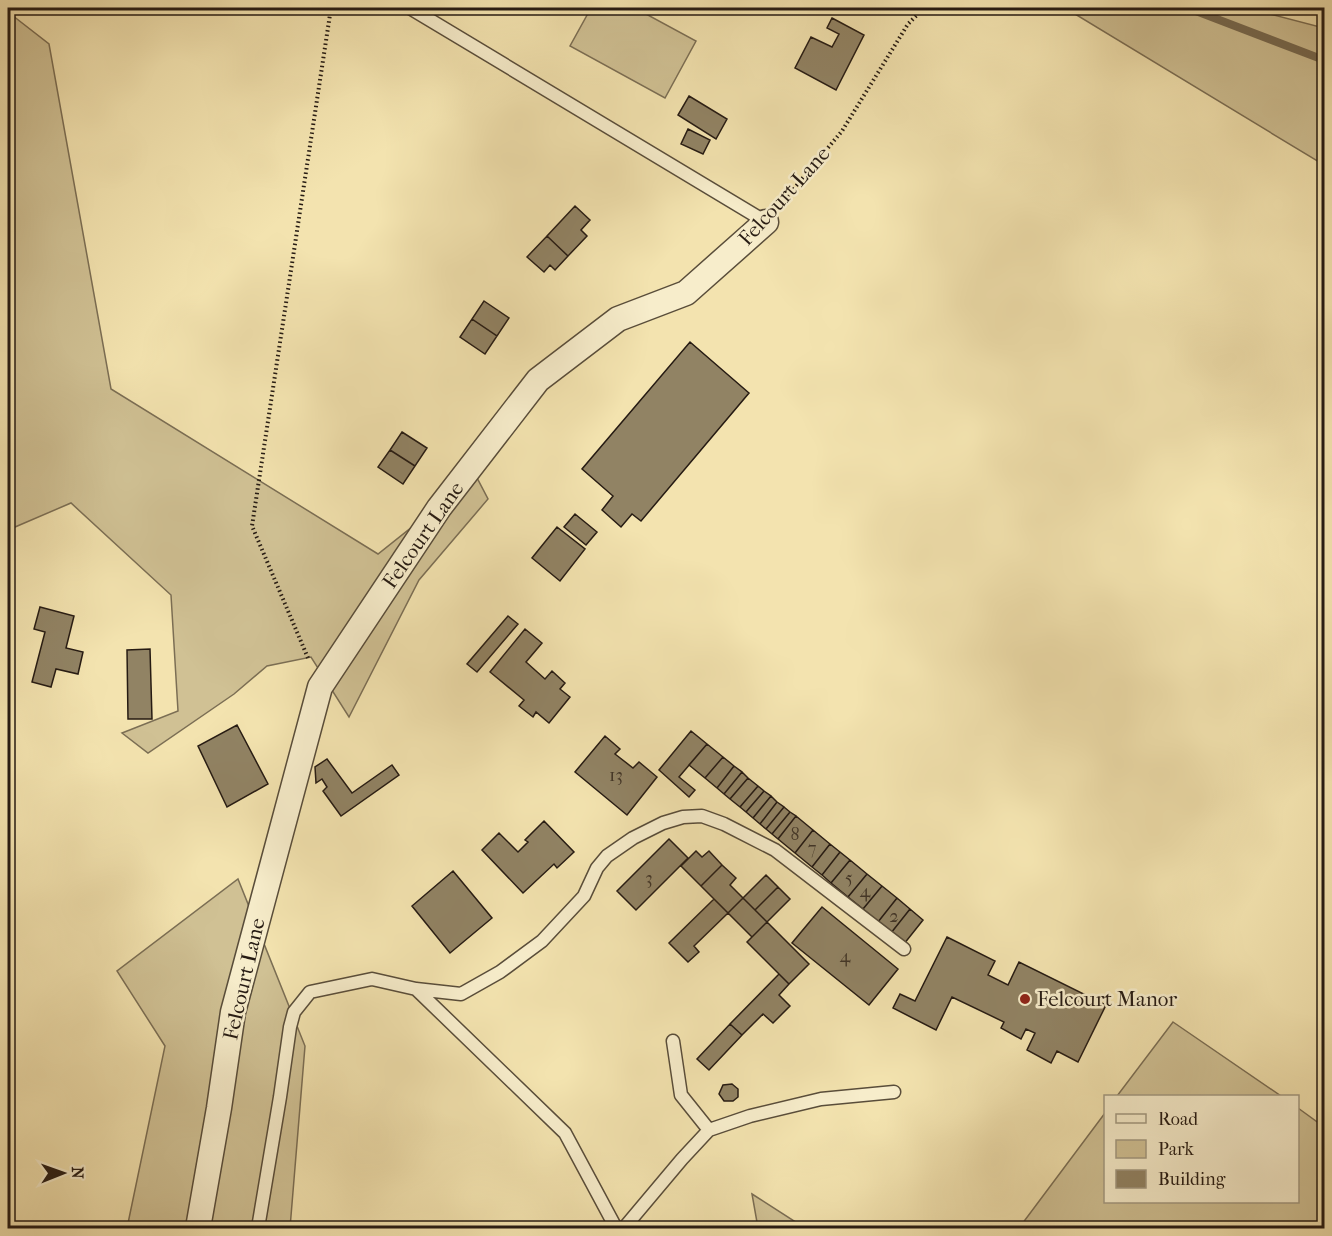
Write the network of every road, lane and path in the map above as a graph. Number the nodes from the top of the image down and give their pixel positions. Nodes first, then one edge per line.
1 (331, 8) edge
2 (410, 8) edge
3 (924, 8) edge
4 (766, 222) junction
5 (320, 687) junction
6 (904, 949) dead end
7 (416, 989) junction
8 (673, 1041) dead end
9 (894, 1092) dead end
10 (709, 1130) junction
11 (198, 1228) edge
12 (258, 1228) edge
13 (616, 1228) edge
14 (624, 1228) edge

1 - 5 path
2 - 4 lane
3 - 4 path, Felcourt Lane
4 - 5 street, Felcourt Lane
5 - 11 street, Felcourt Lane
6 - 7 lane
7 - 12 lane
7 - 13 lane
8 - 10 lane
9 - 10 lane
10 - 14 lane

